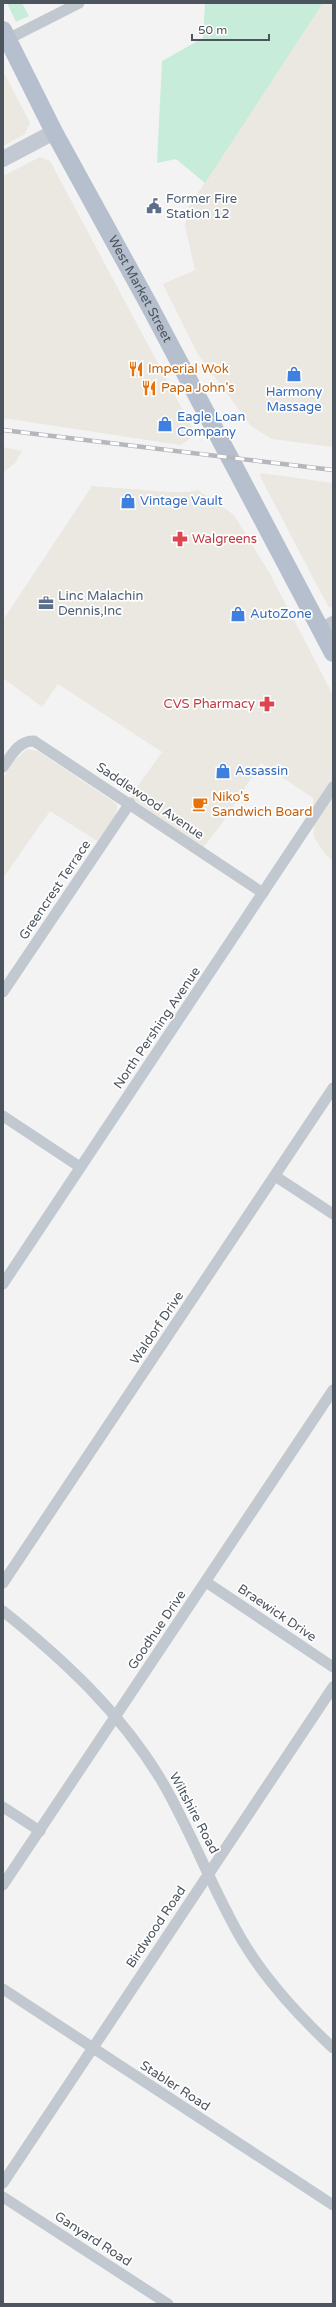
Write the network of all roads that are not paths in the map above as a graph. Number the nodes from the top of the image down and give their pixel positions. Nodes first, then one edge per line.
1 (79, 3) edge
2 (5, 34) edge
3 (54, 132) junction
4 (3, 159) edge
5 (327, 628) edge
6 (333, 653) edge
7 (3, 767) edge
8 (333, 787) edge
9 (130, 803) junction
10 (263, 893) junction
11 (3, 992) edge
12 (333, 1088) edge
13 (3, 1116) edge
14 (80, 1167) junction
15 (275, 1176) junction
16 (333, 1214) edge
17 (3, 1284) edge
18 (333, 1390) edge
19 (206, 1582) junction
20 (3, 1583) edge
21 (3, 1611) edge
22 (333, 1667) edge
23 (333, 1687) edge
24 (116, 1717) junction
25 (3, 1807) edge
26 (40, 1831) junction
27 (209, 1873) junction
28 (3, 1885) edge
29 (3, 1989) edge
30 (92, 2048) junction
31 (333, 2048) edge
32 (3, 2183) edge
33 (3, 2197) edge
34 (333, 2205) edge
35 (168, 2304) edge

1 - 2 street
2 - 3 main road, West Market Street
3 - 4 street
3 - 5 main road, West Market Street
5 - 6 main road, West Market Street
7 - 9 street, Saddlewood Avenue
8 - 10 street, North Pershing Avenue
9 - 10 street, Saddlewood Avenue
9 - 11 street, Greencrest Terrace
10 - 14 street, North Pershing Avenue
12 - 15 street, Waldorf Drive
13 - 14 street
14 - 17 street, North Pershing Avenue
15 - 16 street
15 - 20 street, Waldorf Drive
18 - 19 street, Goodhue Drive
19 - 22 street, Braewick Drive
19 - 24 street, Goodhue Drive
21 - 24 street, Wiltshire Road
23 - 27 street, Birdwood Road
24 - 26 street, Goodhue Drive
24 - 27 street, Wiltshire Road
25 - 26 street
26 - 28 street, Goodhue Drive
27 - 30 street, Birdwood Road
27 - 31 street, Wiltshire Road
29 - 30 street, Stabler Road
30 - 32 street, Birdwood Road
30 - 34 street, Stabler Road
33 - 35 street, Ganyard Road

